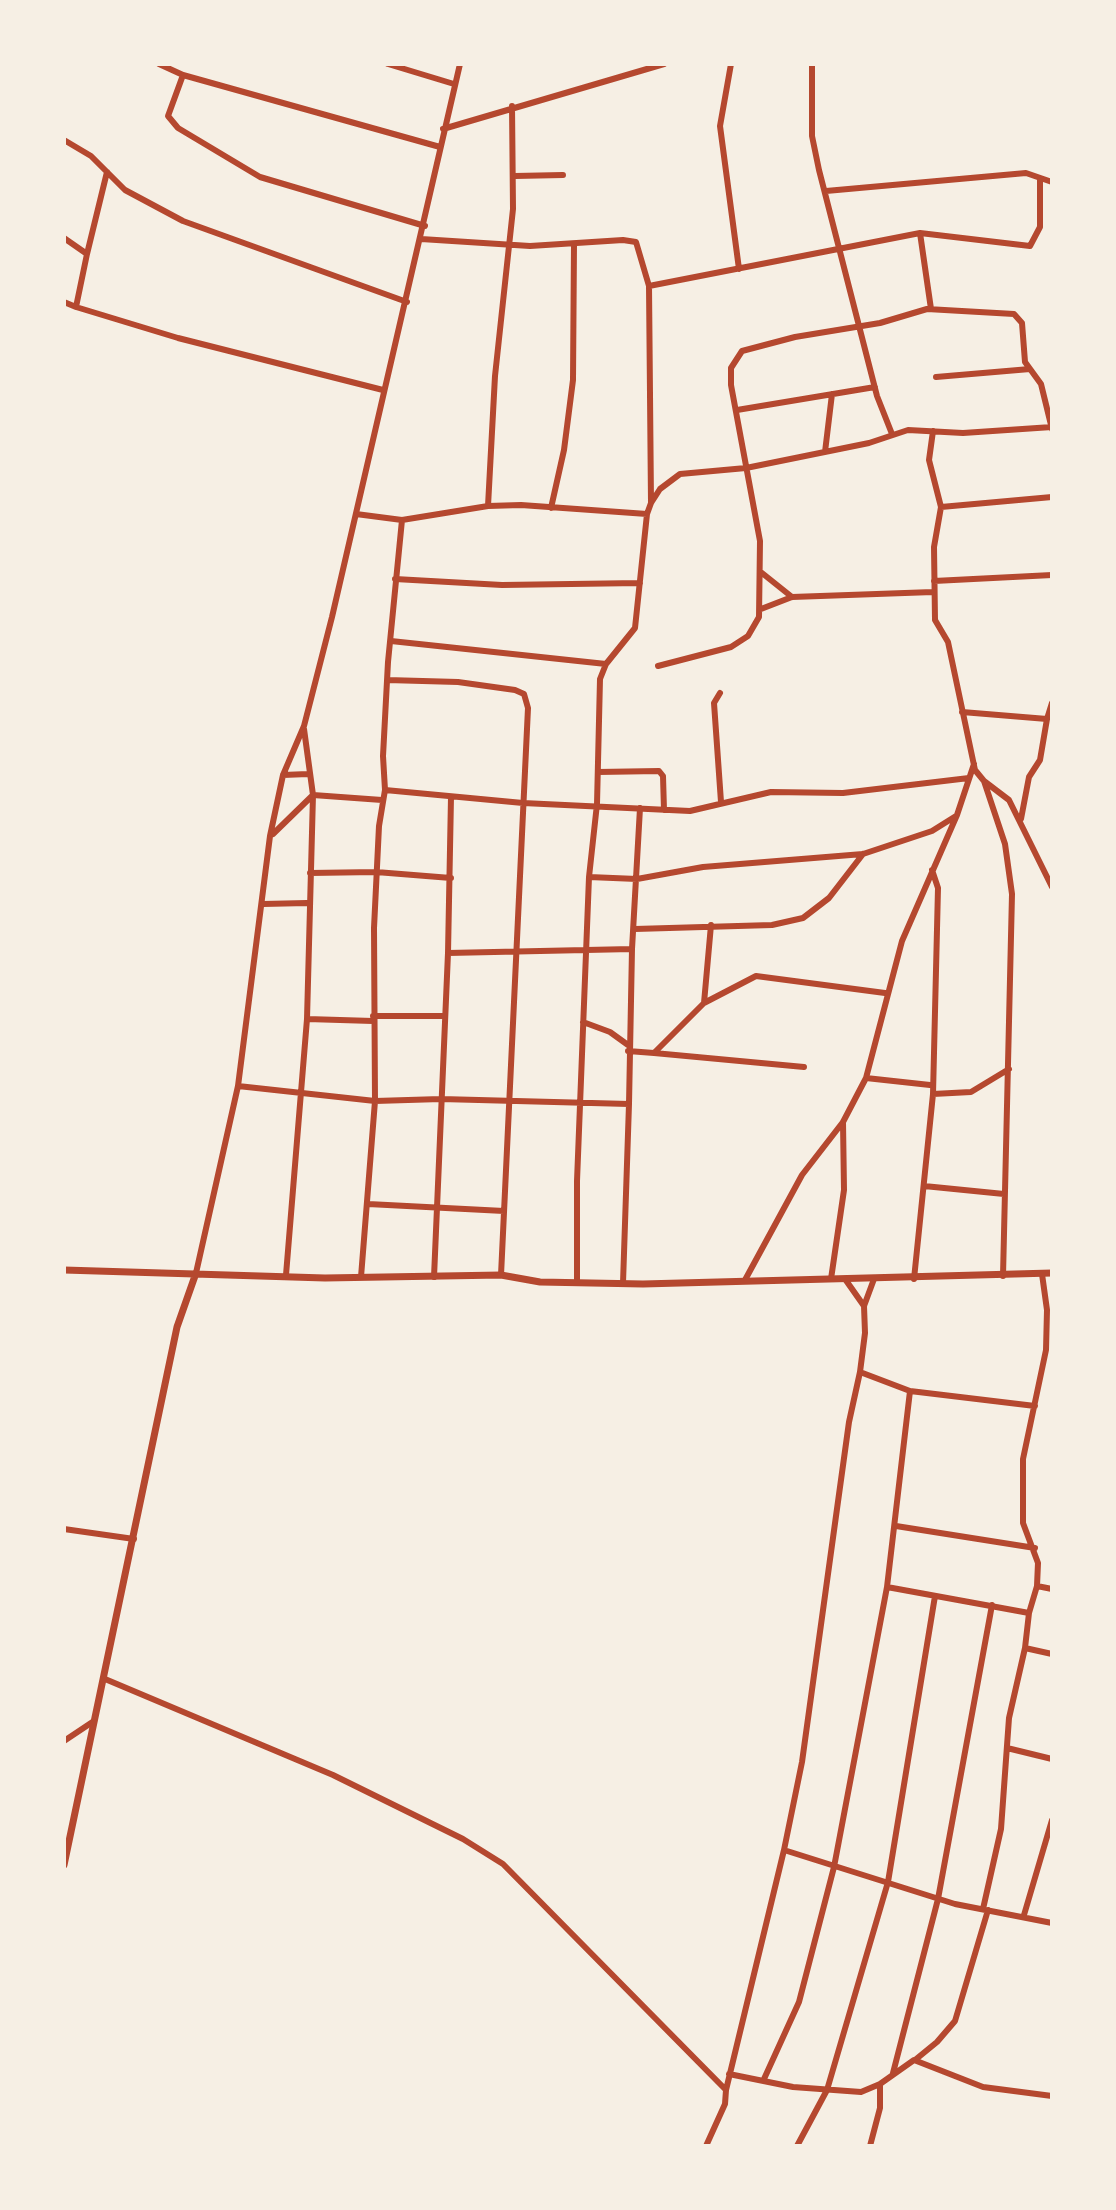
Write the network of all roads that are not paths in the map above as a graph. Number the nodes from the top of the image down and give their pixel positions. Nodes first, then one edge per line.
1 (159, 64) edge
2 (388, 64) edge
3 (460, 64) edge
4 (664, 64) edge
5 (731, 64) edge
6 (812, 64) edge
7 (183, 75) junction
8 (454, 84) junction
9 (512, 106) junction
10 (443, 129) junction
11 (64, 140) edge
12 (440, 147) junction
13 (108, 172) junction
14 (563, 175) dead end
15 (515, 176) junction
16 (1040, 178) junction
17 (1052, 182) edge
18 (826, 191) junction
19 (425, 226) junction
20 (920, 233) junction
21 (64, 238) edge
22 (421, 239) junction
23 (510, 244) junction
24 (574, 244) junction
25 (837, 249) junction
26 (87, 254) junction
27 (739, 269) junction
28 (649, 286) junction
29 (64, 302) edge
30 (407, 302) junction
31 (76, 307) junction
32 (931, 309) junction
33 (859, 327) junction
34 (1030, 369) junction
35 (936, 377) dead end
36 (875, 387) junction
37 (383, 390) junction
38 (832, 394) junction
39 (737, 410) junction
40 (1052, 428) edge
41 (933, 431) junction
42 (892, 434) junction
43 (825, 452) junction
44 (746, 468) junction
45 (1052, 497) edge
46 (651, 503) junction
47 (488, 506) junction
48 (941, 507) junction
49 (551, 508) junction
50 (356, 514) junction
51 (647, 514) junction
52 (402, 520) junction
53 (762, 573) junction
54 (1052, 575) edge
55 (395, 579) junction
56 (934, 581) junction
57 (640, 583) junction
58 (933, 592) junction
59 (792, 597) junction
60 (761, 609) junction
61 (391, 641) junction
62 (606, 664) junction
63 (658, 666) dead end
64 (387, 680) junction
65 (720, 693) dead end
66 (1052, 706) edge
67 (962, 712) junction
68 (1047, 719) junction
69 (304, 726) junction
70 (974, 764) junction
71 (598, 772) junction
72 (308, 774) junction
73 (283, 775) junction
74 (969, 778) junction
75 (984, 781) junction
76 (385, 790) junction
77 (313, 795) junction
78 (451, 797) junction
79 (382, 800) junction
80 (721, 802) junction
81 (523, 803) junction
82 (597, 804) junction
83 (640, 808) junction
84 (664, 810) junction
85 (957, 815) junction
86 (1021, 819) junction
87 (270, 836) junction
88 (863, 854) junction
89 (932, 870) junction
90 (376, 872) junction
91 (310, 873) junction
92 (589, 877) junction
93 (451, 878) junction
94 (637, 879) junction
95 (1052, 887) edge
96 (307, 903) junction
97 (263, 904) junction
98 (711, 925) junction
99 (635, 929) junction
100 (632, 949) junction
101 (515, 950) junction
102 (586, 950) junction
103 (448, 953) junction
104 (885, 993) junction
105 (704, 1003) junction
106 (443, 1016) junction
107 (373, 1018) junction
108 (307, 1019) junction
109 (583, 1022) junction
110 (628, 1048) junction
111 (654, 1053) junction
112 (804, 1067) dead end
113 (1009, 1069) junction
114 (866, 1078) junction
115 (930, 1085) junction
116 (238, 1086) junction
117 (299, 1094) junction
118 (933, 1094) junction
119 (441, 1099) junction
120 (510, 1100) junction
121 (375, 1101) junction
122 (581, 1102) junction
123 (629, 1104) junction
124 (843, 1122) junction
125 (924, 1186) junction
126 (1004, 1194) junction
127 (368, 1204) junction
128 (436, 1207) junction
129 (504, 1211) junction
130 (64, 1270) edge
131 (196, 1273) junction
132 (1052, 1273) edge
133 (1042, 1274) junction
134 (286, 1275) junction
135 (501, 1275) junction
136 (1003, 1276) junction
137 (361, 1277) junction
138 (434, 1277) junction
139 (831, 1279) junction
140 (845, 1279) junction
141 (874, 1279) junction
142 (914, 1279) junction
143 (745, 1280) junction
144 (577, 1283) junction
145 (623, 1283) junction
146 (864, 1306) junction
147 (860, 1372) junction
148 (910, 1391) junction
149 (1035, 1406) junction
150 (896, 1526) junction
151 (64, 1529) edge
152 (134, 1539) junction
153 (1035, 1548) junction
154 (1037, 1586) junction
155 (887, 1587) junction
156 (1052, 1589) edge
157 (935, 1596) junction
158 (992, 1605) junction
159 (1029, 1613) junction
160 (1025, 1648) junction
161 (1052, 1654) edge
162 (105, 1679) junction
163 (96, 1720) junction
164 (64, 1741) edge
165 (1007, 1748) junction
166 (1052, 1759) edge
167 (1052, 1820) edge
168 (73, 1827) junction
169 (64, 1831) edge
170 (784, 1850) junction
171 (64, 1865) edge
172 (834, 1867) junction
173 (888, 1882) junction
174 (938, 1899) junction
175 (986, 1909) junction
176 (1024, 1915) junction
177 (1052, 1923) edge
178 (914, 2060) junction
179 (893, 2073) junction
180 (729, 2074) junction
181 (764, 2079) junction
182 (880, 2084) junction
183 (726, 2090) junction
184 (827, 2090) junction
185 (1052, 2096) edge
186 (706, 2146) edge
187 (797, 2146) edge
188 (870, 2146) edge

1 - 7 street
2 - 8 street
3 - 8 street
4 - 9 street
5 - 27 street
6 - 18 street
7 - 12 street
7 - 19 street
8 - 10 street
9 - 10 street
9 - 15 street
10 - 12 street
11 - 13 street
12 - 19 street
13 - 26 street
13 - 30 street
14 - 15 street
15 - 23 street
16 - 17 street
16 - 18 street
16 - 20 street
18 - 25 street
19 - 22 street
20 - 25 street
20 - 32 street
21 - 26 street
22 - 23 street
22 - 30 street
23 - 24 street
23 - 47 street
24 - 28 street
24 - 49 street
25 - 27 street
25 - 33 street
26 - 31 street
27 - 28 street
28 - 46 street
29 - 31 street
30 - 37 street
31 - 37 street
32 - 33 street
32 - 34 street
33 - 36 street
33 - 39 street
34 - 35 street
34 - 40 street
36 - 38 street
36 - 42 street
37 - 50 street
38 - 39 street
38 - 43 street
39 - 44 street
40 - 41 street
41 - 42 street
41 - 48 street
42 - 43 street
43 - 44 street
44 - 46 street
44 - 53 street
45 - 48 street
46 - 51 street
47 - 49 street
47 - 52 street
48 - 56 street
49 - 51 street
50 - 52 street
50 - 69 street
51 - 57 street
52 - 55 street
53 - 59 street
53 - 60 street
54 - 56 street
55 - 57 street
55 - 61 street
56 - 58 street
57 - 62 street
58 - 59 street
58 - 67 street
59 - 60 street
60 - 63 street
61 - 62 street
61 - 64 street
62 - 71 street
64 - 76 street
64 - 81 street
65 - 80 street
66 - 68 street
67 - 68 street
67 - 70 street
68 - 86 street
69 - 72 street
69 - 73 street
70 - 74 street
70 - 75 street
71 - 82 street
71 - 84 street
72 - 73 street
72 - 77 street
73 - 87 street
74 - 80 street
74 - 85 street
75 - 86 street
75 - 113 street
76 - 78 street
76 - 79 street
77 - 79 street
77 - 87 street
77 - 91 street
78 - 81 street
78 - 93 street
79 - 90 street
80 - 84 street
81 - 82 street
81 - 101 street
82 - 83 street
82 - 92 street
83 - 84 street
83 - 94 street
85 - 88 street
85 - 89 street
86 - 95 street
87 - 97 street
88 - 94 street
88 - 98 street
89 - 104 street
89 - 115 street
90 - 91 street
90 - 93 street
90 - 107 street
91 - 96 street
92 - 94 street
92 - 102 street
93 - 103 street
94 - 99 street
96 - 97 street
96 - 108 street
97 - 116 street
98 - 99 street
98 - 105 street
99 - 100 street
100 - 102 street
100 - 110 street
101 - 102 street
101 - 103 street
101 - 120 street
102 - 109 street
103 - 106 street
104 - 105 street
104 - 114 street
105 - 111 street
106 - 107 street
106 - 119 street
107 - 108 street
107 - 121 street
108 - 117 street
109 - 110 street
109 - 122 street
110 - 111 street
110 - 123 street
111 - 112 street
113 - 118 street
113 - 126 street
114 - 115 street
114 - 124 street
115 - 118 street
116 - 117 street
116 - 131 street
117 - 121 street
117 - 134 street
118 - 125 street
119 - 120 street
119 - 121 street
119 - 128 street
120 - 122 street
120 - 129 street
121 - 127 street
122 - 123 street
122 - 144 street
123 - 145 street
124 - 139 street
124 - 143 street
125 - 126 street
125 - 142 street
126 - 136 street
127 - 128 street
127 - 137 street
128 - 129 street
128 - 138 street
129 - 135 street
130 - 131 street
131 - 134 street
131 - 152 street
132 - 133 street
133 - 136 street
133 - 149 street
134 - 137 street
135 - 138 street
135 - 144 street
136 - 142 street
137 - 138 street
139 - 140 street
139 - 143 street
140 - 141 street
140 - 146 street
141 - 142 street
141 - 146 street
143 - 145 street
144 - 145 street
146 - 147 street
147 - 148 street
147 - 170 street
148 - 149 street
148 - 150 street
149 - 153 street
150 - 153 street
150 - 155 street
151 - 152 street
152 - 162 street
153 - 154 street
154 - 156 street
154 - 159 street
155 - 157 street
155 - 172 street
157 - 158 street
157 - 173 street
158 - 159 street
158 - 174 street
159 - 160 street
160 - 161 street
160 - 165 street
162 - 163 street
162 - 183 street
163 - 164 street
163 - 168 street
165 - 166 street
165 - 175 street
167 - 176 street
168 - 169 street
168 - 171 street
170 - 172 street
170 - 180 street
172 - 173 street
172 - 181 street
173 - 174 street
173 - 184 street
174 - 175 street
174 - 179 street
175 - 176 street
175 - 178 street
176 - 177 street
178 - 179 street
178 - 185 street
179 - 182 street
180 - 181 street
180 - 183 street
181 - 184 street
182 - 184 street
182 - 188 street
183 - 186 street
184 - 187 street

